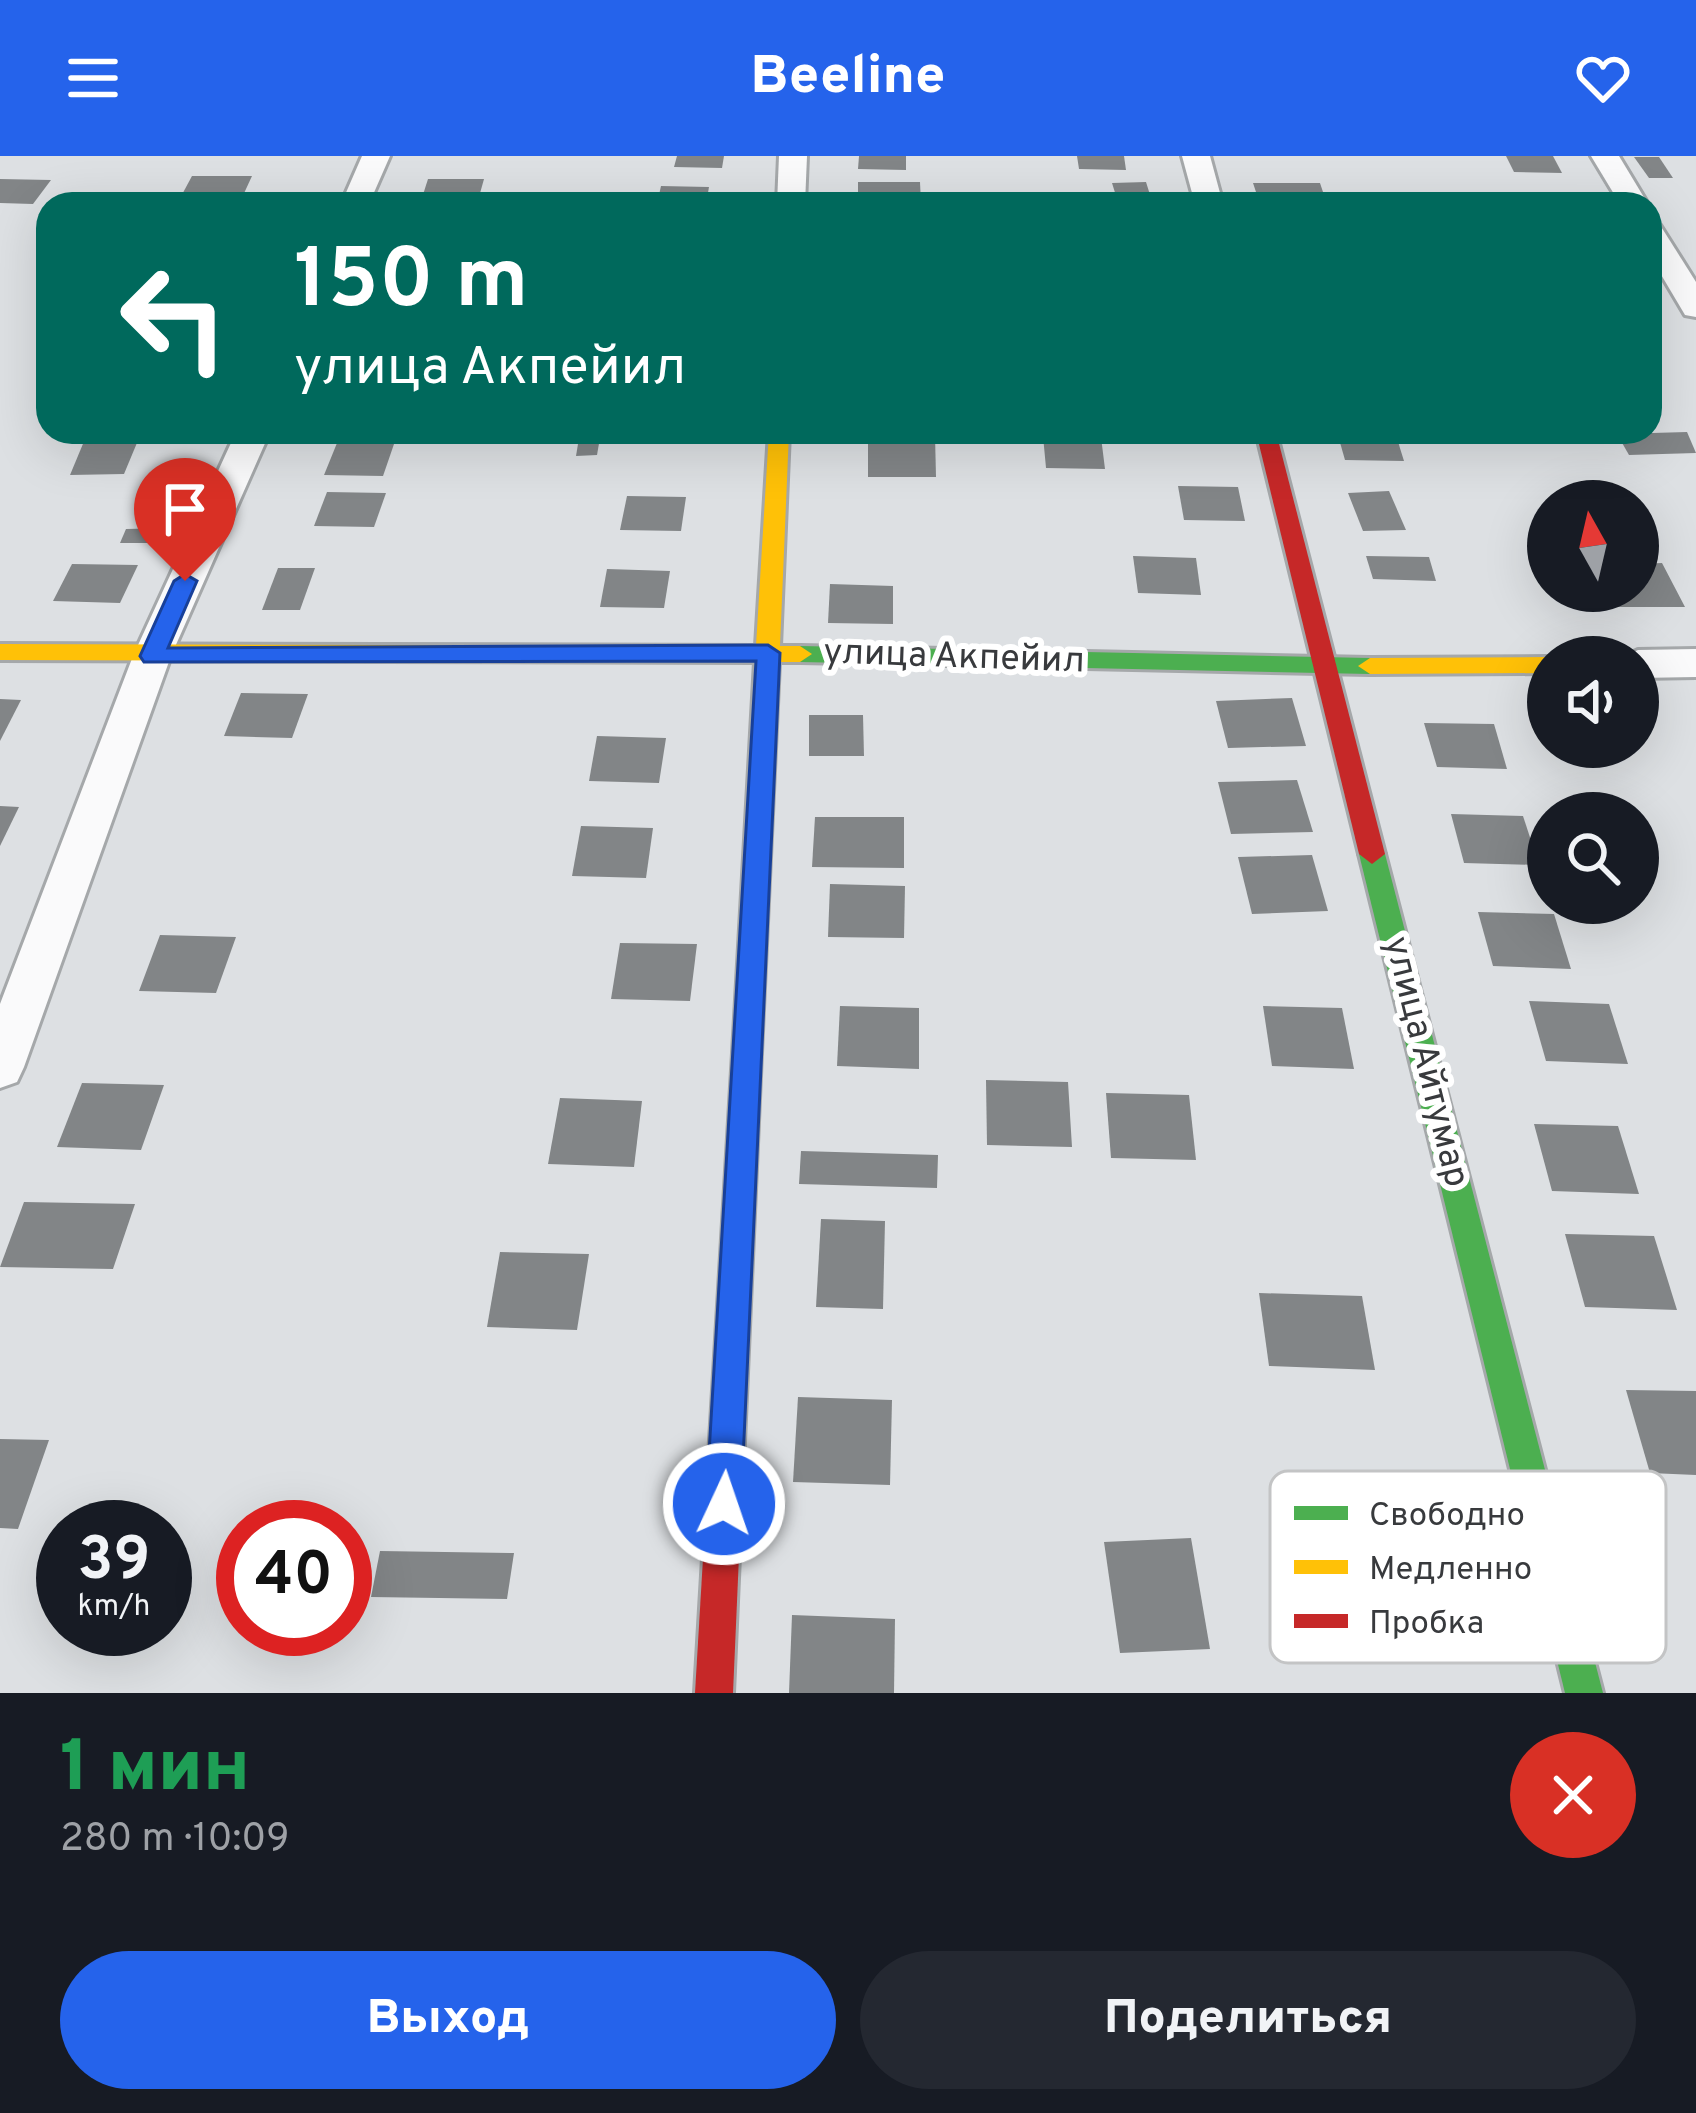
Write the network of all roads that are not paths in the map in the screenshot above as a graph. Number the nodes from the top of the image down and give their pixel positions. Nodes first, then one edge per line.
1 (376, 156) edge
2 (794, 156) edge
3 (1196, 156) edge
4 (1605, 156) edge
5 (360, 192) edge
6 (792, 192) edge
7 (1205, 192) edge
8 (1627, 192) edge
9 (1662, 251) edge
10 (1696, 308) edge
11 (248, 444) edge
12 (778, 444) edge
13 (1269, 444) edge
14 (0, 652) edge
15 (768, 653) junction
16 (152, 656) junction
17 (1696, 663) edge
18 (1659, 664) edge
19 (1527, 665) edge
20 (1326, 669) junction
21 (0, 1067) edge
22 (1529, 1471) edge
23 (1577, 1663) edge
24 (714, 1693) edge
25 (1585, 1693) edge

1 - 5 street
2 - 6 street
3 - 7 street
4 - 8 street
9 - 10 street
11 - 16 street
12 - 15 street
13 - 20 street, улица Айтумар
14 - 16 street, улица Акпейил
15 - 16 street, улица Акпейил
15 - 20 street, улица Акпейил
15 - 24 street
16 - 21 street
17 - 18 street
19 - 20 street, улица Акпейил
20 - 22 street, улица Айтумар
23 - 25 street, улица Айтумар

